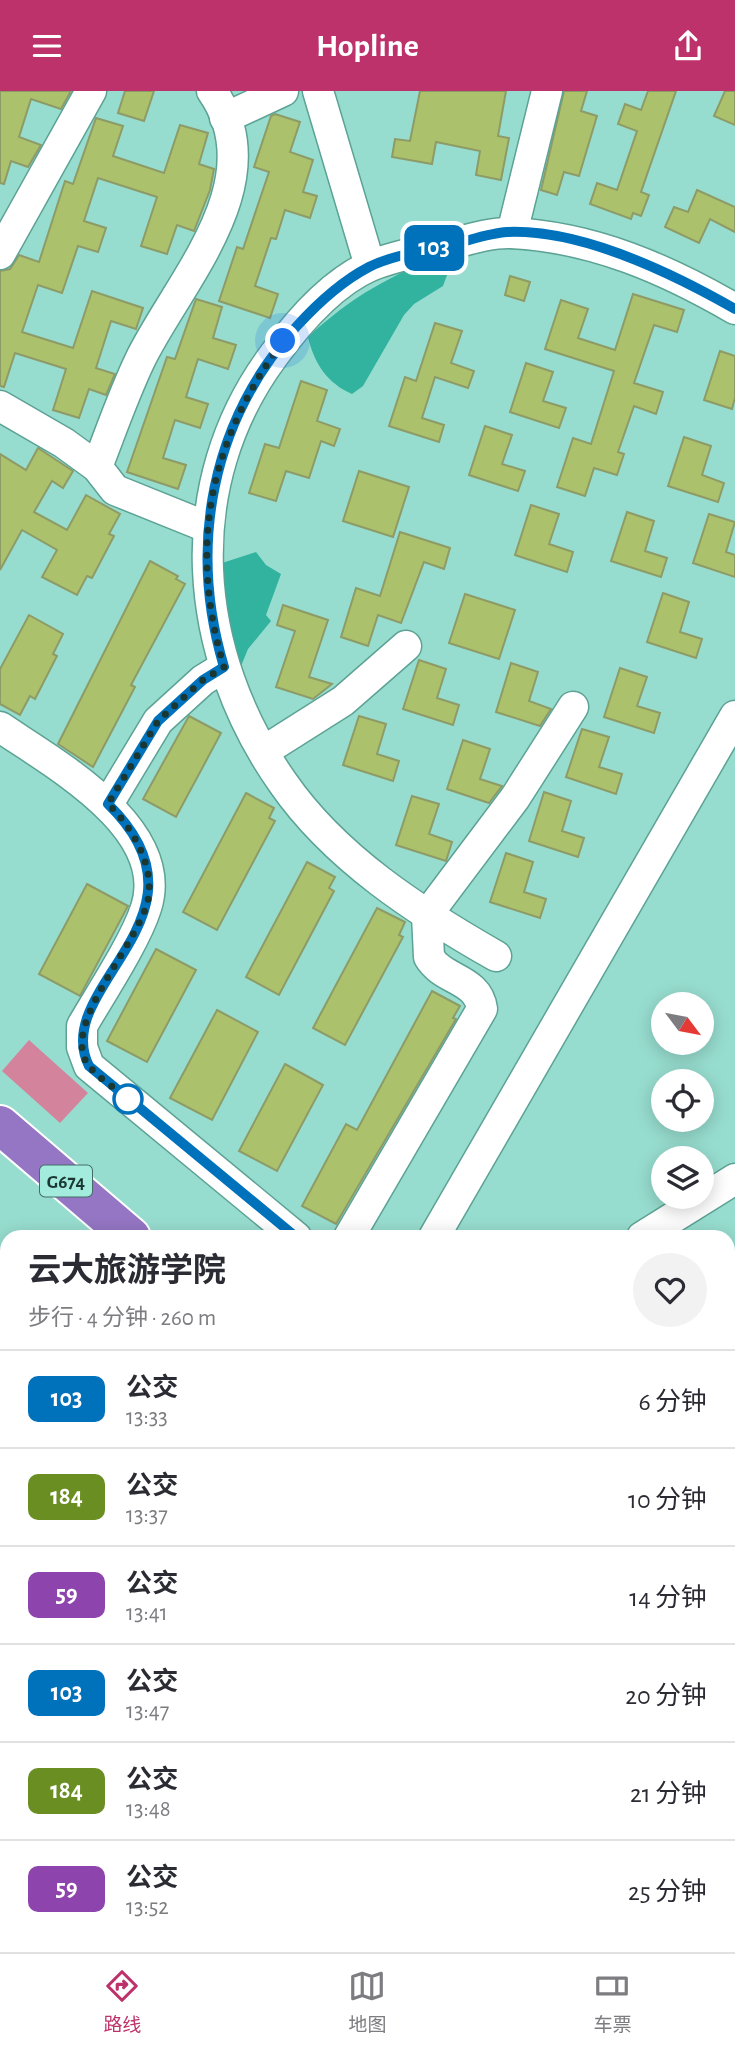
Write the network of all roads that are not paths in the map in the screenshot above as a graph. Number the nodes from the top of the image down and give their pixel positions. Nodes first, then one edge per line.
1 (91, 91) edge
2 (212, 91) edge
3 (283, 91) edge
4 (318, 91) edge
5 (547, 91) edge
6 (225, 118) junction
7 (512, 233) junction
8 (0, 254) edge
9 (370, 266) junction
10 (735, 309) edge
11 (0, 406) edge
12 (97, 467) junction
13 (207, 527) junction
14 (406, 646) dead end
15 (224, 667) junction
16 (573, 707) dead end
17 (735, 716) edge
18 (0, 727) edge
19 (264, 751) junction
20 (108, 804) junction
21 (428, 915) junction
22 (496, 956) dead end
23 (0, 1125) edge
24 (735, 1179) edge
25 (123, 1230) edge
26 (288, 1230) edge
27 (353, 1230) edge
28 (438, 1230) edge
29 (653, 1230) edge

1 - 8 street
2 - 6 street
3 - 6 street
4 - 9 street
5 - 7 street
6 - 12 street
7 - 9 street
7 - 10 street
9 - 13 street
11 - 12 street
12 - 13 street
13 - 15 street
14 - 19 street
15 - 19 street
15 - 20 street
16 - 21 street
17 - 28 street
18 - 20 street
19 - 21 street
20 - 26 street
21 - 22 street
21 - 27 street
23 - 25 highway, G674
24 - 29 street

